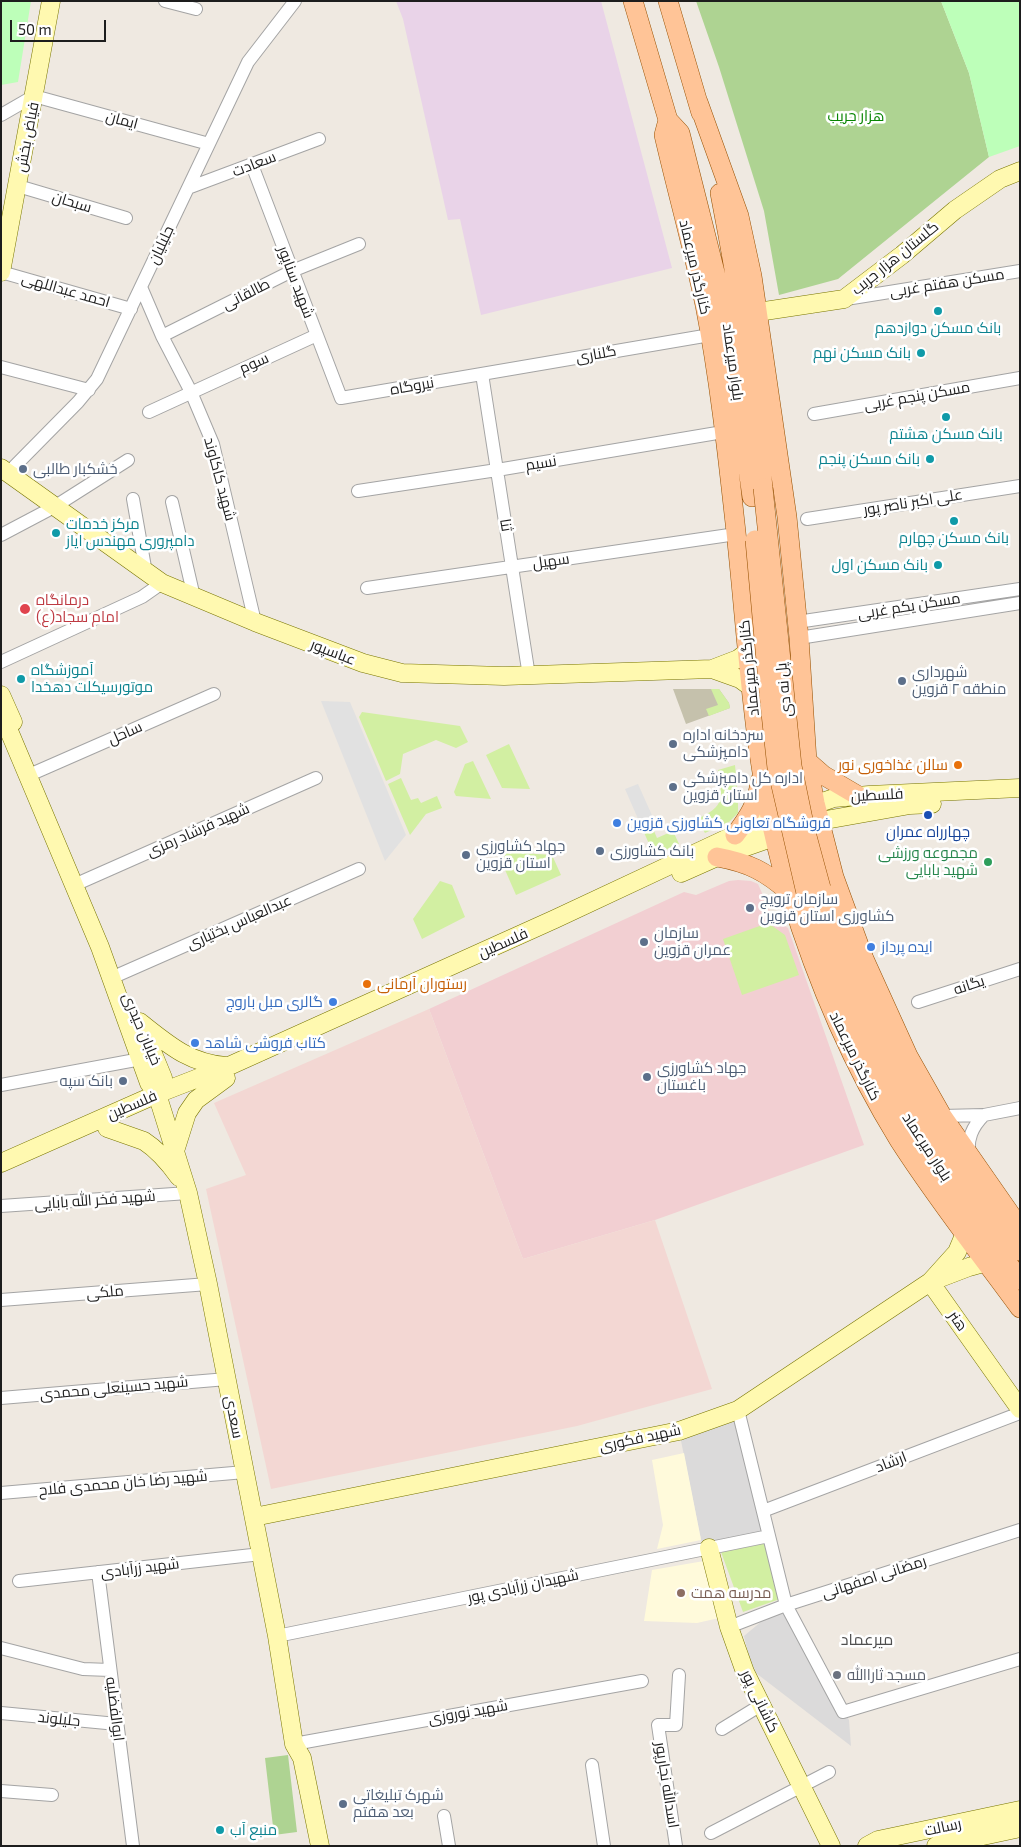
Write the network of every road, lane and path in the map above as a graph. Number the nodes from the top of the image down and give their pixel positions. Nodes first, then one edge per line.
1 (51, 1) edge
2 (165, 1) edge
3 (295, 1) edge
4 (633, 1) edge
5 (668, 1) edge
6 (196, 9) dead end
7 (34, 96) junction
8 (698, 102) junction
9 (1, 115) edge
10 (668, 120) junction
11 (319, 138) dead end
12 (209, 144) junction
13 (252, 165) junction
14 (1020, 171) edge
15 (18, 186) junction
16 (188, 188) junction
17 (126, 218) dead end
18 (359, 244) dead end
19 (4, 245) edge
20 (292, 271) junction
21 (1020, 271) edge
22 (1, 272) edge
23 (141, 287) junction
24 (844, 300) junction
25 (130, 309) junction
26 (758, 312) junction
27 (317, 335) junction
28 (710, 335) junction
29 (162, 336) junction
30 (1, 367) edge
31 (482, 374) junction
32 (1020, 378) edge
33 (89, 390) junction
34 (191, 392) junction
35 (341, 398) joint
36 (149, 412) dead end
37 (814, 414) dead end
38 (724, 432) junction
39 (1, 457) edge
40 (128, 460) dead end
41 (497, 470) junction
42 (5, 471) edge
43 (1020, 486) edge
44 (358, 490) dead end
45 (757, 492) junction
46 (133, 499) dead end
47 (172, 502) dead end
48 (54, 507) junction
49 (807, 519) dead end
50 (736, 534) junction
51 (1, 535) edge
52 (512, 566) junction
53 (146, 573) junction
54 (162, 583) junction
55 (367, 588) dead end
56 (1020, 588) edge
57 (194, 597) junction
58 (1020, 604) edge
59 (863, 614) junction
60 (255, 622) junction
61 (866, 627) junction
62 (798, 630) junction
63 (747, 652) junction
64 (1, 662) edge
65 (712, 669) junction
66 (529, 676) junction
67 (751, 687) junction
68 (214, 694) dead end
69 (1, 695) edge
70 (1, 712) edge
71 (807, 761) junction
72 (760, 770) junction
73 (36, 772) junction
74 (316, 778) dead end
75 (1020, 788) edge
76 (857, 796) junction
77 (1020, 799) edge
78 (815, 803) junction
79 (820, 821) junction
80 (773, 828) junction
81 (735, 835) junction
82 (718, 857) junction
83 (359, 869) dead end
84 (81, 882) junction
85 (813, 888) junction
86 (1020, 969) edge
87 (118, 974) junction
88 (918, 1002) dead end
89 (140, 1022) junction
90 (141, 1059) junction
91 (227, 1072) junction
92 (1, 1085) edge
93 (159, 1100) junction
94 (1020, 1108) edge
95 (984, 1115) junction
96 (942, 1116) junction
97 (107, 1128) junction
98 (175, 1152) junction
99 (970, 1158) junction
100 (1, 1163) edge
101 (1, 1173) edge
102 (187, 1191) junction
103 (1, 1206) edge
104 (1020, 1228) edge
105 (965, 1233) junction
106 (1020, 1251) edge
107 (987, 1262) junction
108 (1020, 1280) edge
109 (930, 1282) junction
110 (208, 1284) junction
111 (1, 1300) edge
112 (1020, 1308) edge
113 (227, 1379) junction
114 (1, 1398) edge
115 (1020, 1409) edge
116 (738, 1410) junction
117 (1020, 1413) edge
118 (245, 1472) junction
119 (1, 1493) edge
120 (763, 1511) junction
121 (254, 1517) junction
122 (1020, 1530) edge
123 (769, 1536) junction
124 (709, 1548) junction
125 (261, 1554) junction
126 (98, 1572) junction
127 (18, 1581) dead end
128 (786, 1605) junction
129 (729, 1627) junction
130 (277, 1636) junction
131 (1, 1648) edge
132 (1020, 1659) edge
133 (110, 1670) junction
134 (680, 1675) dead end
135 (642, 1681) dead end
136 (761, 1705) junction
137 (1, 1713) edge
138 (117, 1724) junction
139 (722, 1728) dead end
140 (294, 1744) junction
141 (592, 1765) dead end
142 (829, 1772) dead end
143 (801, 1786) junction
144 (1, 1791) edge
145 (52, 1795) dead end
146 (1020, 1810) edge
147 (444, 1816) dead end
148 (1020, 1828) edge
149 (712, 1833) dead end
150 (133, 1846) edge
151 (308, 1846) edge
152 (320, 1846) edge
153 (449, 1846) edge
154 (604, 1846) edge
155 (676, 1846) edge
156 (831, 1846) edge
157 (867, 1846) edge
158 (936, 1846) edge

1 - 7 street, فیاض بخش
2 - 6 street
3 - 12 street, جلیلیان
4 - 10 main road, بلوار میرعماد
5 - 8 main road, بلوار میرعماد
7 - 9 street
7 - 12 street, ایمان
7 - 15 street, فیاض بخش
8 - 26 main road, کنارگذر میرعماد
8 - 45 main road, بلوار میرعماد
10 - 28 main road, کنارگذر میرعماد
10 - 45 main road, بلوار میرعماد
11 - 13 street, سعادت
12 - 16 street, جلیلیان
13 - 16 street, سعادت
13 - 20 street, شهید سناپور
14 - 24 street, گلستان هزار جریب
15 - 17 street, سبحان
15 - 19 street, فیاض بخش
16 - 23 street, جلیلیان
18 - 20 street, طالقانی
19 - 22 street, فیاض بخش
20 - 27 street, شهید سناپور
20 - 29 street, طالقانی
21 - 24 street, مسکن هفتم غربی
22 - 25 street, احمد عبداللهی
23 - 25 street, جلیلیان
23 - 29 street, شهید کاکاوند
24 - 26 street, گلستان هزار جریب
25 - 33 street, جلیلیان
26 - 62 main road, کنارگذر میرعماد
27 - 34 street, سوم
27 - 35 street, شهید سناپور
28 - 31 street, گلناری
28 - 38 main road, کنارگذر میرعماد
29 - 34 street, شهید کاکاوند
30 - 33 street
31 - 35 street, نیروگاه
31 - 41 street, ثنا
32 - 37 street, مسکن پنجم غربی
33 - 42 street, جلیلیان
34 - 36 street, سوم
34 - 60 street, شهید کاکاوند
38 - 41 street, نسیم
38 - 50 main road, کنارگذر میرعماد
39 - 42 street
40 - 48 street
41 - 44 street, نسیم
41 - 52 street, ثنا
42 - 48 street, عباسپور
43 - 49 street, علی اکبر ناصر پور
45 - 85 main road, پل نه دی, bridge
46 - 53 street
47 - 57 street
48 - 51 street
48 - 53 street, عباسپور
50 - 52 street, سهیل
50 - 63 main road, کنارگذر میرعماد
52 - 55 street, سهیل
52 - 66 street, ثنا
53 - 54 street, عباسپور
54 - 57 street, عباسپور
54 - 64 street
56 - 59 street, مسکن یکم غربی
57 - 60 street, عباسپور
58 - 61 street
59 - 61 street
59 - 62 street, مسکن یکم غربی
60 - 66 street, عباسپور
61 - 62 street
62 - 71 main road, کنارگذر میرعماد
63 - 65 street
63 - 67 main road, کنارگذر میرعماد
65 - 66 street, عباسپور
65 - 67 street
67 - 72 main road, کنارگذر میرعماد
68 - 73 street, ساحل
69 - 73 street, خیابان حیدری
70 - 90 street, خیابان حیدری
71 - 72 main road
71 - 76 main road
71 - 78 main road, کنارگذر میرعماد
72 - 80 main road, کنارگذر میرعماد
72 - 81 main road
73 - 84 street, خیابان حیدری
74 - 84 street, شهید فرشاد رمزی
75 - 76 street, فلسطین
76 - 78 street, فلسطین
77 - 79 street, فلسطین
78 - 79 main road, کنارگذر میرعماد
78 - 80 street, فلسطین
79 - 80 street, فلسطین
79 - 85 main road, کنارگذر میرعماد
80 - 81 street, فلسطین
80 - 82 street, فلسطین
80 - 85 main road, کنارگذر میرعماد
81 - 91 street, فلسطین
82 - 85 main road
82 - 91 street, فلسطین
83 - 87 street, عبدالعباس بختیاری
84 - 87 street, خیابان حیدری
85 - 96 main road, کنارگذر میرعماد
85 - 105 main road, کنارگذر میرعماد
85 - 106 main road, بلوار میرعماد
85 - 108 main road, بلوار میرعماد
86 - 88 street, یگانه
87 - 89 street, خیابان حیدری
89 - 91 street
89 - 93 street, خیابان حیدری
90 - 92 street
90 - 93 street, خیابان حیدری
91 - 93 street, فلسطین
91 - 98 street
93 - 97 street, فلسطین
93 - 98 street, سعدی
93 - 100 street, فلسطین
94 - 95 street
95 - 96 street
95 - 99 street
96 - 99 main road, کنارگذر میرعماد
97 - 101 street, فلسطین
97 - 102 street
98 - 102 street, سعدی
99 - 104 main road, کنارگذر میرعماد
102 - 103 street, شهید فخر الله بابایی
102 - 110 street, سعدی
105 - 107 main road, کنارگذر میرعماد
105 - 109 street, شهید فکوری
107 - 109 street
107 - 112 main road, کنارگذر میرعماد
109 - 115 street, هنر
109 - 116 street, شهید فکوری
110 - 111 street, ملکی
110 - 113 street, سعدی
113 - 114 street, شهید حسینعلی محمدی
113 - 118 street, سعدی
116 - 120 street
116 - 121 street, شهید فکوری
117 - 120 street, ارشاد
118 - 119 street, شهید رضا خان محمدی فلاح
118 - 121 street, سعدی
120 - 123 street
121 - 125 street, سعدی
122 - 128 street, رمضانی اصفهانی
123 - 124 street, شهیدان زرآبادی پور
123 - 128 street
124 - 129 street, کاشانی پور
124 - 130 street, شهیدان زرآبادی پور
125 - 126 street, شهید زرآبادی
125 - 130 street, سعدی
126 - 127 street, شهید زرآبادی
126 - 133 street, ابوالفضلیه
128 - 129 street, رمضانی اصفهانی
128 - 132 street
129 - 136 street, کاشانی پور
130 - 140 street, سعدی
131 - 133 street
133 - 138 street, ابوالفضلیه
134 - 155 street, اسدالله نجارپور
135 - 140 street, شهید نوروزی
136 - 139 street
136 - 143 street, کاشانی پور
137 - 138 street, جلیلوند
138 - 150 street, ابوالفضلیه
140 - 151 street, سعدی
140 - 152 street, سعدی
141 - 154 street
142 - 143 street
143 - 149 street
143 - 156 street, کاشانی پور
144 - 145 street
146 - 157 street, رسالت
147 - 153 street
148 - 158 street, رسالت

